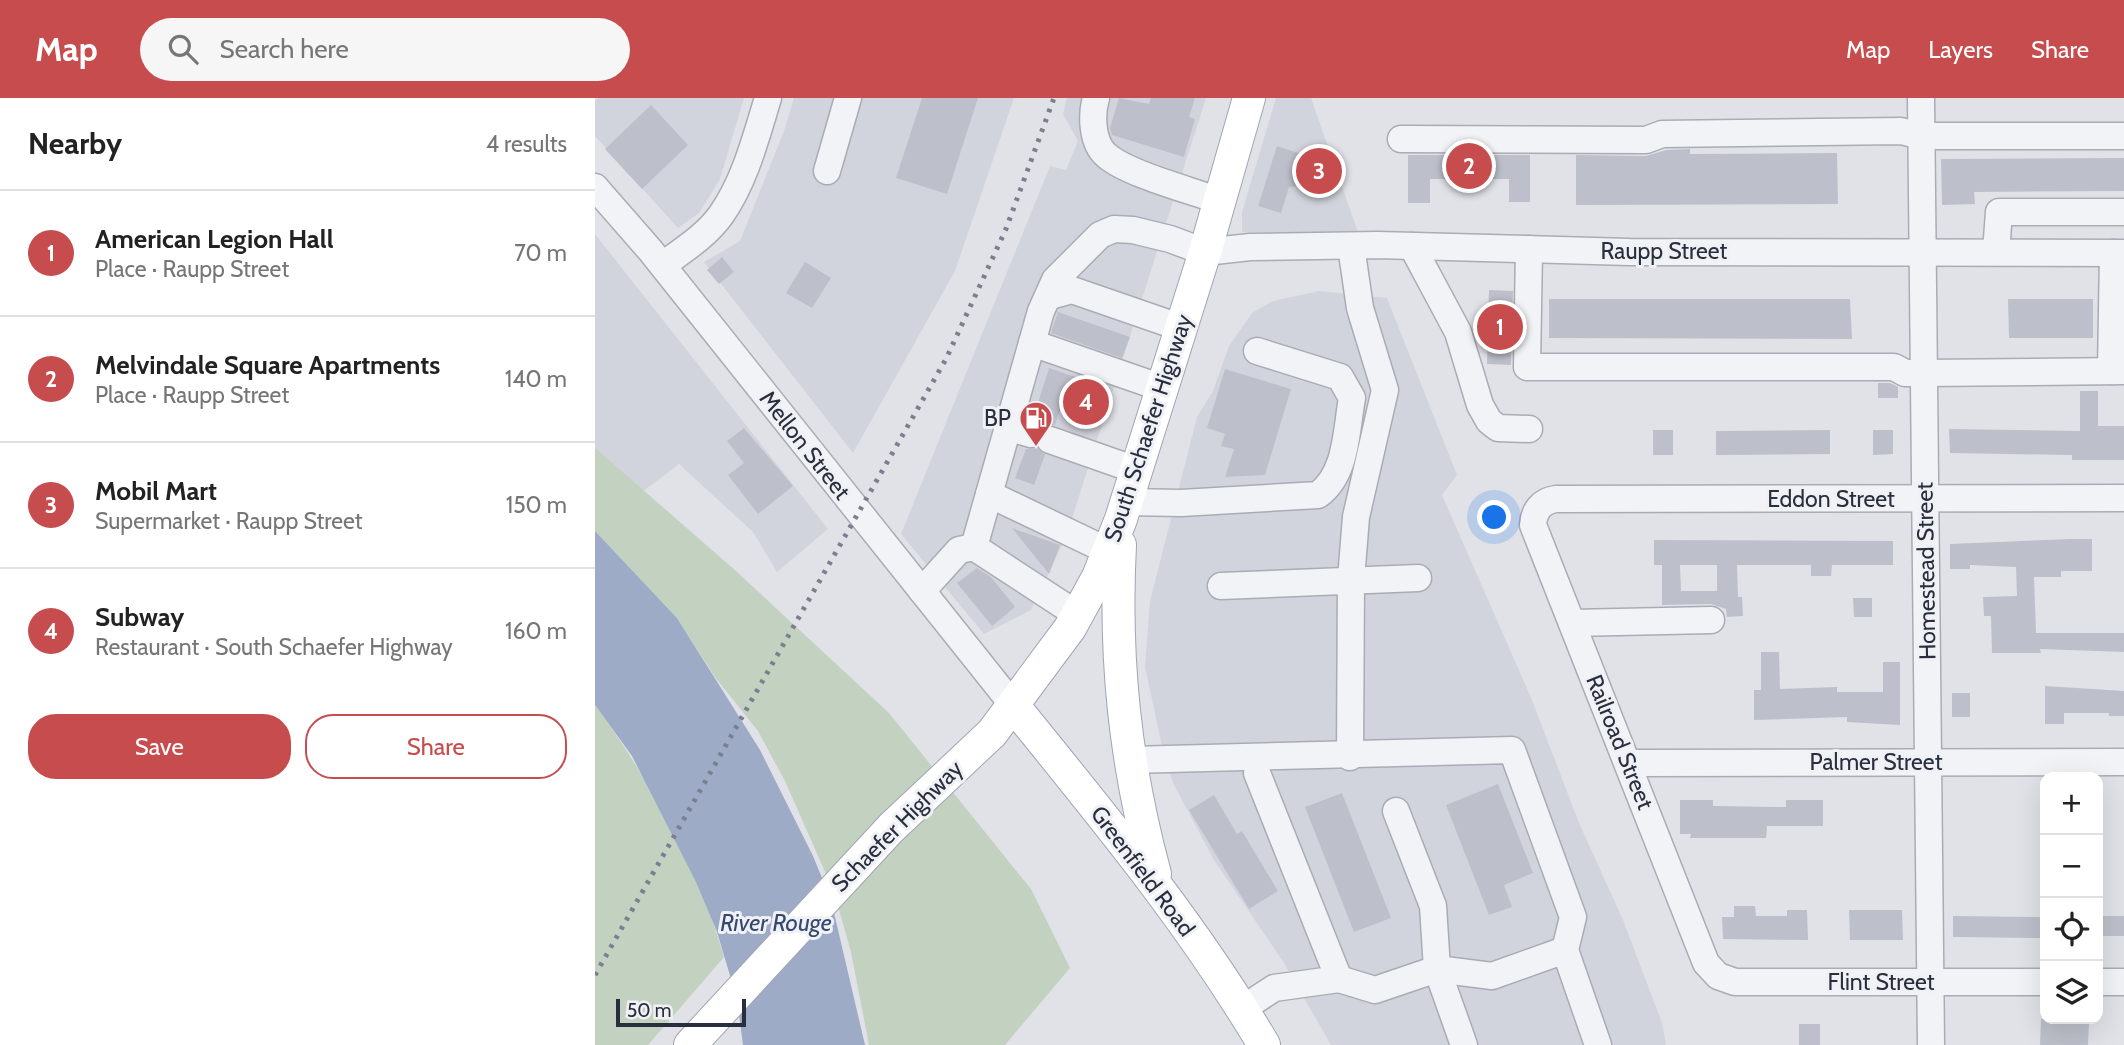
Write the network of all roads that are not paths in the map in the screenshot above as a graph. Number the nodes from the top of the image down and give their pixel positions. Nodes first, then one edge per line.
1 (768, 98) edge
2 (848, 98) edge
3 (1096, 98) edge
4 (1249, 98) edge
5 (1921, 98) edge
6 (1921, 136) junction
7 (2124, 136) edge
8 (1401, 139) dead end
9 (827, 171) dead end
10 (595, 187) edge
11 (1219, 201) junction
12 (2124, 212) edge
13 (1351, 246) junction
14 (1412, 246) junction
15 (1529, 249) junction
16 (1205, 252) junction
17 (1921, 252) junction
18 (1996, 252) junction
19 (2118, 253) edge
20 (663, 265) junction
21 (1050, 296) junction
22 (1182, 328) junction
23 (1032, 343) junction
24 (1257, 351) dead end
25 (2118, 371) edge
26 (1923, 373) junction
27 (1162, 388) junction
28 (1529, 429) dead end
29 (1029, 434) junction
30 (1136, 470) junction
31 (989, 494) junction
32 (2124, 498) edge
33 (1926, 499) junction
34 (1540, 506) joint
35 (1123, 510) junction
36 (974, 547) junction
37 (1108, 551) junction
38 (1351, 579) junction
39 (1418, 579) dead end
40 (1221, 586) dead end
41 (922, 591) junction
42 (1078, 615) junction
43 (1711, 620) dead end
44 (1572, 623) junction
45 (1013, 705) junction
46 (992, 733) joint
47 (1350, 757) junction
48 (1130, 760) junction
49 (2124, 762) edge
50 (1629, 763) junction
51 (1930, 763) junction
52 (1257, 774) dead end
53 (1396, 811) dead end
54 (1158, 886) junction
55 (1565, 950) junction
56 (1437, 968) junction
57 (1718, 976) joint
58 (1339, 979) junction
59 (1931, 982) junction
60 (2040, 982) edge
61 (2103, 982) edge
62 (2124, 982) edge
63 (1242, 1009) junction
64 (691, 1045) edge
65 (1264, 1045) edge
66 (1464, 1045) edge
67 (1598, 1045) edge
68 (1931, 1045) edge

1 - 20 street
2 - 9 street
3 - 11 street
4 - 11 main road, South Schaefer Highway
5 - 6 street, Homestead Street
6 - 7 street
6 - 8 street
6 - 17 street, Homestead Street
10 - 20 street, Mellon Street
11 - 16 main road, South Schaefer Highway
12 - 18 street
13 - 14 street, Raupp Street
13 - 16 street, Raupp Street
13 - 38 street
14 - 15 street, Raupp Street
14 - 28 street
15 - 17 street, Raupp Street
15 - 26 street
16 - 21 street
16 - 22 main road, South Schaefer Highway
17 - 18 street, Raupp Street
17 - 26 street, Homestead Street
18 - 19 street, Raupp Street
19 - 25 street
20 - 41 street, Mellon Street
21 - 22 street
21 - 23 street
22 - 27 main road, South Schaefer Highway
23 - 27 street
23 - 29 street
24 - 35 street
25 - 26 street
26 - 33 street, Homestead Street
27 - 30 main road, South Schaefer Highway
29 - 30 street
29 - 31 street
30 - 35 main road, South Schaefer Highway
31 - 36 street
31 - 37 street
32 - 33 street, Eddon Street
33 - 34 street, Eddon Street
33 - 51 street, Homestead Street
34 - 44 street, Railroad Street
35 - 37 main road, South Schaefer Highway
35 - 48 main road
36 - 41 street
36 - 42 street
37 - 42 main road, South Schaefer Highway
38 - 39 street
38 - 40 street
38 - 47 street
41 - 45 street, Mellon Street
42 - 45 main road, South Schaefer Highway
43 - 44 street
44 - 50 street, Railroad Street
45 - 46 main road, South Schaefer Highway
45 - 54 main road, Greenfield Road
46 - 64 main road, Schaefer Highway
47 - 48 street
47 - 55 street
48 - 54 main road
49 - 51 street, Palmer Street
50 - 51 street, Palmer Street
50 - 57 street, Railroad Street
51 - 59 street, Homestead Street
52 - 58 street
53 - 56 street
54 - 63 main road, Greenfield Road
55 - 56 street
55 - 67 street
56 - 58 street
56 - 66 street
57 - 59 street, Flint Street
58 - 63 street
59 - 60 street, Flint Street
59 - 68 street, Homestead Street
61 - 62 street
63 - 65 main road, Greenfield Road

